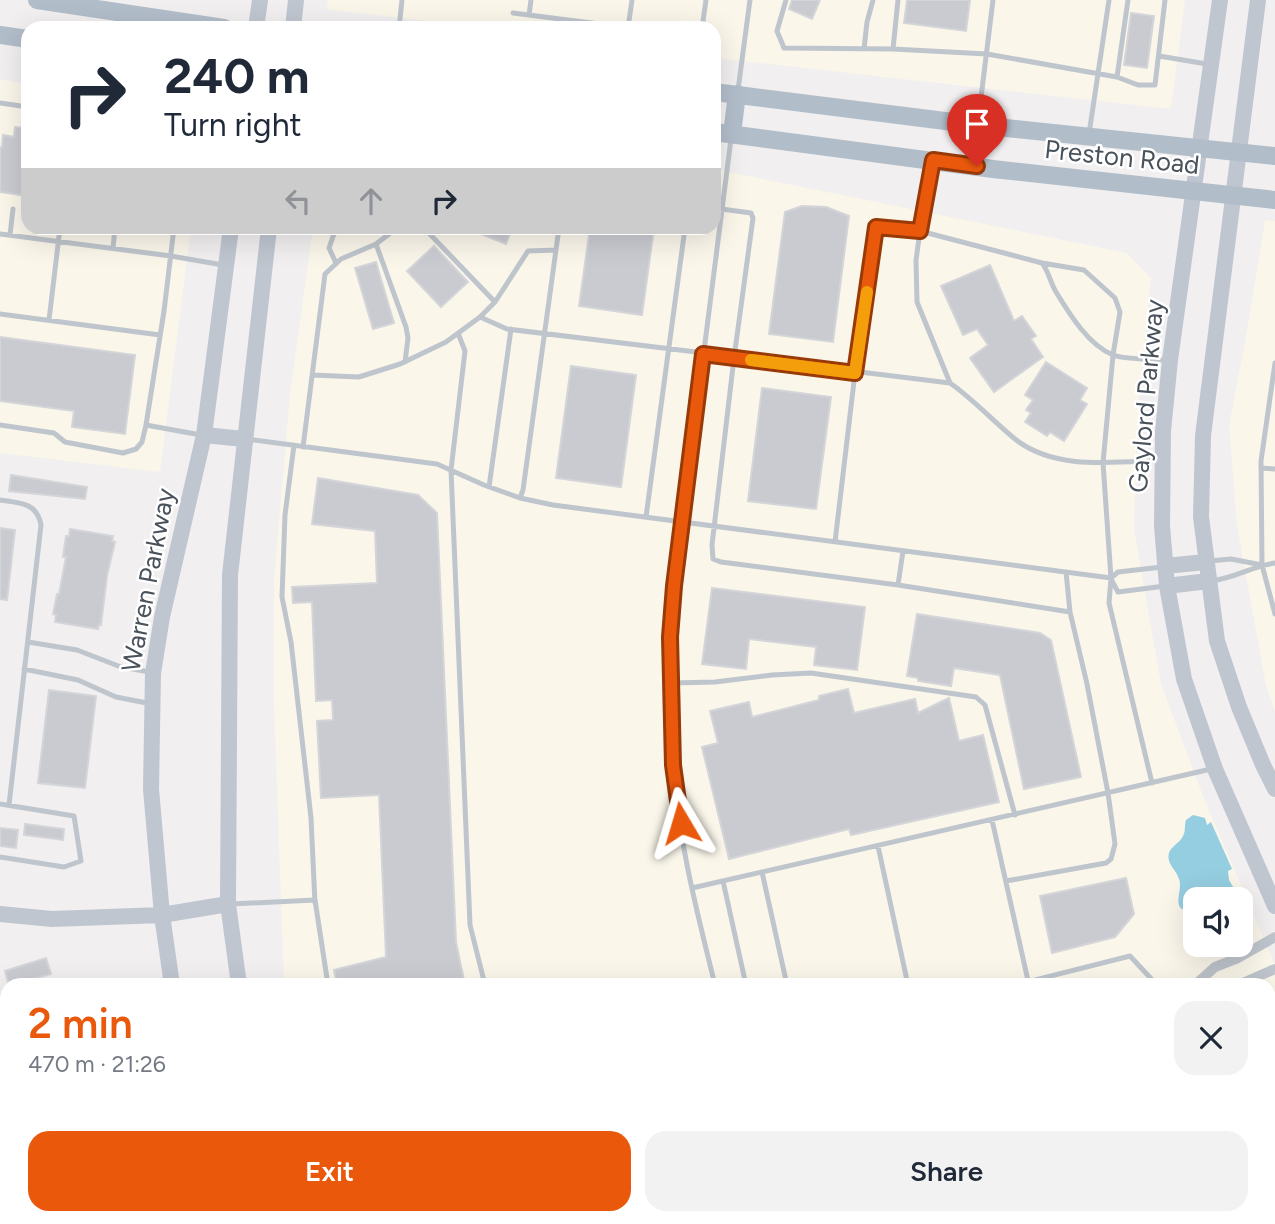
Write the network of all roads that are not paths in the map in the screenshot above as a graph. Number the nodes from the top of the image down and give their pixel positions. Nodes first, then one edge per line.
1 (37, 0) edge
2 (260, 0) edge
3 (296, 0) edge
4 (402, 0) edge
5 (531, 0) edge
6 (632, 0) edge
7 (706, 0) edge
8 (750, 0) edge
9 (786, 0) edge
10 (873, 0) edge
11 (898, 0) edge
12 (993, 0) edge
13 (1109, 0) edge
14 (1128, 0) edge
15 (1165, 0) edge
16 (1220, 0) edge
17 (1258, 0) edge
18 (513, 13) dead end
19 (529, 15) junction
20 (177, 21) edge
21 (257, 21) edge
22 (294, 21) edge
23 (400, 21) edge
24 (576, 21) edge
25 (630, 21) edge
26 (703, 21) edge
27 (0, 35) edge
28 (21, 39) edge
29 (864, 49) junction
30 (892, 49) junction
31 (986, 54) junction
32 (1158, 56) junction
33 (1212, 65) junction
34 (1098, 75) junction
35 (1117, 77) junction
36 (721, 93) edge
37 (737, 94) junction
38 (0, 103) edge
39 (21, 106) edge
40 (977, 125) junction
41 (723, 133) edge
42 (1089, 137) junction
43 (1199, 149) junction
44 (1239, 153) junction
45 (1275, 156) edge
46 (933, 160) junction
47 (1193, 191) junction
48 (1234, 196) junction
49 (1275, 200) edge
50 (722, 208) junction
51 (13, 209) dead end
52 (721, 216) edge
53 (920, 231) junction
54 (0, 234) edge
55 (9, 235) junction
56 (60, 235) edge
57 (114, 235) edge
58 (173, 235) edge
59 (230, 235) edge
60 (268, 235) edge
61 (334, 235) edge
62 (388, 235) edge
63 (431, 235) edge
64 (558, 235) edge
65 (684, 235) edge
66 (718, 235) edge
67 (59, 242) junction
68 (376, 244) junction
69 (113, 248) junction
70 (556, 250) junction
71 (171, 256) junction
72 (1042, 262) junction
73 (336, 263) junction
74 (226, 266) junction
75 (495, 302) junction
76 (0, 314) edge
77 (480, 317) junction
78 (48, 320) junction
79 (511, 329) junction
80 (545, 332) junction
81 (458, 333) junction
82 (160, 335) junction
83 (669, 350) junction
84 (703, 354) junction
85 (1113, 355) junction
86 (734, 358) junction
87 (1170, 360) junction
88 (405, 362) junction
89 (1275, 363) edge
90 (855, 373) junction
91 (312, 375) junction
92 (950, 383) junction
93 (1273, 392) edge
94 (0, 425) edge
95 (146, 425) junction
96 (204, 435) junction
97 (244, 439) junction
98 (294, 446) junction
99 (303, 447) junction
100 (1162, 460) junction
101 (1103, 463) junction
102 (1261, 468) junction
103 (1275, 469) edge
104 (451, 470) junction
105 (489, 487) junction
106 (520, 498) junction
107 (0, 500) edge
108 (646, 517) junction
109 (682, 522) junction
110 (715, 526) junction
111 (835, 542) junction
112 (903, 551) junction
113 (1206, 562) junction
114 (1275, 563) edge
115 (1262, 565) junction
116 (1165, 566) junction
117 (1066, 572) junction
118 (1111, 578) junction
119 (1208, 581) junction
120 (898, 586) junction
121 (1167, 586) junction
122 (1070, 612) junction
123 (1275, 614) edge
124 (28, 642) junction
125 (24, 669) junction
126 (153, 673) junction
127 (671, 683) junction
128 (152, 704) junction
129 (1215, 769) junction
130 (1152, 783) junction
131 (1275, 789) edge
132 (1108, 793) junction
133 (0, 804) edge
134 (9, 805) junction
135 (1015, 815) junction
136 (992, 820) junction
137 (878, 846) junction
138 (0, 858) edge
139 (762, 872) junction
140 (723, 881) junction
141 (1006, 881) junction
142 (692, 888) junction
143 (315, 903) junction
144 (228, 904) junction
145 (1275, 905) edge
146 (0, 914) edge
147 (162, 915) junction
148 (1275, 937) edge
149 (1275, 969) edge
150 (171, 978) edge
151 (238, 978) edge
152 (327, 978) edge
153 (483, 978) edge
154 (713, 978) edge
155 (744, 978) edge
156 (786, 978) edge
157 (906, 978) edge
158 (1028, 978) edge
159 (1051, 978) edge
160 (1150, 978) edge
161 (1203, 978) edge
162 (1254, 978) edge

1 - 20 main road
2 - 21 street
3 - 22 street
4 - 23 lane
5 - 19 lane
6 - 25 lane
7 - 26 lane
8 - 37 lane
9 - 29 lane
10 - 29 lane
11 - 30 lane
12 - 31 lane
13 - 34 lane
14 - 35 lane
15 - 32 lane
16 - 33 street, Gaylord Parkway
17 - 44 street
18 - 19 lane
19 - 24 lane
27 - 28 main road
29 - 30 lane
30 - 31 lane
31 - 34 lane
31 - 40 lane
32 - 33 lane
32 - 35 lane
33 - 43 street, Gaylord Parkway
34 - 35 lane
34 - 42 lane
36 - 37 main road, Preston Road
37 - 40 main road, Preston Road
37 - 41 main road
38 - 39 lane
40 - 42 main road, Preston Road
41 - 46 main road, Preston Road
41 - 50 lane
42 - 43 main road, Preston Road
43 - 44 main road, Preston Road
43 - 47 street, Gaylord Parkway
44 - 45 main road, Preston Road
44 - 48 street
46 - 47 main road, Preston Road
46 - 53 lane
47 - 48 main road, Preston Road
47 - 87 street, Gaylord Parkway
48 - 49 main road, Preston Road
48 - 113 street
50 - 52 lane
50 - 86 lane
51 - 55 lane
53 - 72 lane
53 - 90 lane
53 - 92 lane
54 - 55 lane
55 - 67 lane
56 - 67 lane
57 - 69 lane
58 - 71 lane
59 - 74 street, Warren Parkway
60 - 97 street
61 - 73 lane
62 - 68 lane
63 - 75 lane
64 - 70 lane
65 - 83 lane
66 - 84 lane
67 - 69 lane
67 - 78 lane
68 - 73 lane
68 - 88 lane
69 - 71 lane
70 - 75 lane
70 - 80 lane
71 - 74 lane
71 - 82 lane
72 - 85 lane
72 - 85 lane
73 - 91 lane
74 - 96 street, Warren Parkway
75 - 77 lane
76 - 78 lane
77 - 79 lane
77 - 81 lane
78 - 82 lane
79 - 80 lane
79 - 105 lane
80 - 83 lane
80 - 106 lane
81 - 88 lane
81 - 104 lane
82 - 95 lane
83 - 84 lane
83 - 108 lane
84 - 86 lane
84 - 109 lane
85 - 87 lane
85 - 101 lane
86 - 90 lane
86 - 110 lane
87 - 100 street, Gaylord Parkway
88 - 91 lane
89 - 93 lane
90 - 92 lane
90 - 111 lane
91 - 99 lane
92 - 101 lane
93 - 102 lane
94 - 95 lane
95 - 96 lane
96 - 97 street
96 - 126 street, Warren Parkway
97 - 98 lane
97 - 144 street
98 - 99 lane
98 - 143 lane
99 - 104 lane
100 - 101 lane
100 - 116 street, Gaylord Parkway
101 - 118 lane
102 - 103 lane
102 - 115 lane
104 - 105 lane
104 - 153 lane
105 - 106 lane
106 - 108 lane
107 - 124 lane
108 - 109 lane
109 - 110 lane
109 - 127 lane
110 - 111 lane
110 - 120 lane
111 - 112 lane
112 - 117 lane
112 - 120 lane
113 - 115 lane
113 - 116 street
113 - 119 street
114 - 115 lane
115 - 119 lane
115 - 123 lane
116 - 118 lane
116 - 121 street, Gaylord Parkway
117 - 118 lane
117 - 122 lane
118 - 121 lane
118 - 130 lane
119 - 121 street
119 - 131 street
120 - 122 lane
121 - 129 street, Gaylord Parkway
122 - 132 lane
124 - 125 lane
124 - 126 lane
125 - 128 lane
125 - 134 lane
126 - 128 street, Warren Parkway
127 - 135 lane
127 - 142 lane
128 - 147 street, Warren Parkway
129 - 130 lane
129 - 145 street, Gaylord Parkway
130 - 132 lane
132 - 135 lane
132 - 141 lane
133 - 134 lane
134 - 138 lane
135 - 136 lane
136 - 137 lane
136 - 141 lane
137 - 139 lane
137 - 157 lane
139 - 140 lane
139 - 156 lane
140 - 142 lane
140 - 155 lane
141 - 158 lane
142 - 154 lane
143 - 144 lane
143 - 152 lane
144 - 147 street
144 - 151 street
146 - 147 street
147 - 150 street, Warren Parkway
148 - 161 street
149 - 162 street
159 - 160 lane

